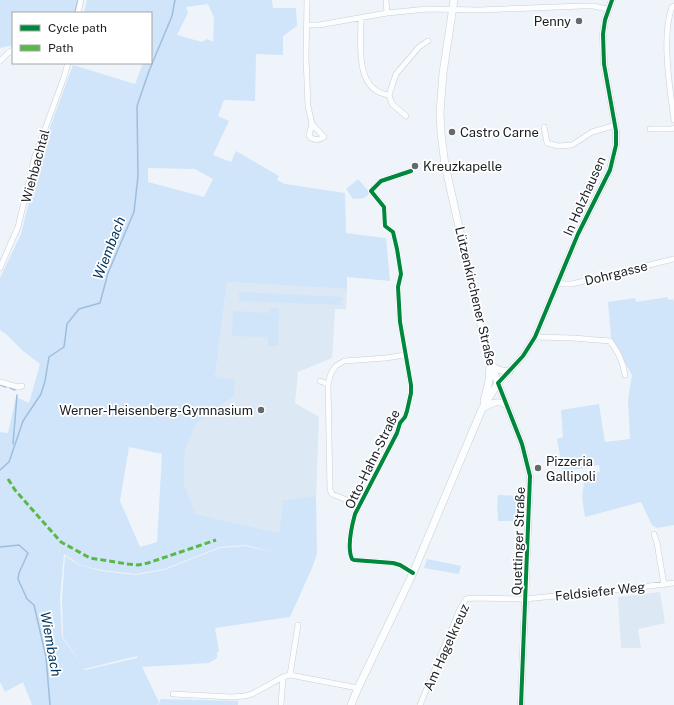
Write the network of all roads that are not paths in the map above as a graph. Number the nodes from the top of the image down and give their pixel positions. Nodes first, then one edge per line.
1 (81, 0) edge
2 (307, 0) edge
3 (386, 0) edge
4 (454, 0) edge
5 (612, 0) edge
6 (674, 6) edge
7 (452, 9) junction
8 (608, 9) junction
9 (78, 12) edge
10 (386, 13) junction
11 (361, 18) junction
12 (306, 25) junction
13 (428, 41) dead end
14 (12, 51) edge
15 (0, 61) edge
16 (68, 64) edge
17 (389, 95) junction
18 (406, 116) dead end
19 (674, 120) edge
20 (312, 124) dead end
21 (616, 125) junction
22 (544, 127) dead end
23 (674, 128) edge
24 (650, 129) dead end
25 (411, 171) dead end
26 (674, 259) edge
27 (0, 268) edge
28 (557, 282) junction
29 (535, 337) junction
30 (405, 355) junction
31 (490, 363) junction
32 (510, 371) junction
33 (625, 375) dead end
34 (320, 381) dead end
35 (0, 382) edge
36 (498, 383) junction
37 (328, 384) junction
38 (22, 386) dead end
39 (506, 406) junction
40 (482, 409) junction
41 (359, 504) junction
42 (654, 534) dead end
43 (413, 573) junction
44 (674, 583) edge
45 (664, 585) junction
46 (525, 599) junction
47 (298, 625) dead end
48 (290, 675) junction
49 (283, 677) junction
50 (358, 688) junction
51 (173, 694) dead end
52 (281, 705) edge
53 (351, 705) edge
54 (420, 705) edge
55 (522, 705) edge

1 - 9 street
2 - 12 street
3 - 10 street
4 - 7 main road, Lützenkirchener Straße
5 - 8 street, In Holzhausen
6 - 19 street
7 - 8 street
7 - 10 street
7 - 31 main road, Lützenkirchener Straße
8 - 21 street, In Holzhausen
10 - 11 street
11 - 12 street
11 - 17 street
12 - 20 street
13 - 17 street
14 - 15 street
16 - 27 street, Wiehbachtal
17 - 18 street
21 - 22 street
21 - 28 street, In Holzhausen
23 - 24 street
25 - 30 street, Otto-Hahn-Straße
26 - 28 street, Dohrgasse
28 - 29 street, In Holzhausen
29 - 32 street, In Holzhausen
29 - 33 street
30 - 37 street
30 - 41 street, Otto-Hahn-Straße
31 - 32 street
31 - 36 main road, Lützenkirchener Straße
31 - 40 main road
32 - 36 street, In Holzhausen
34 - 37 street
35 - 38 street
36 - 39 street, Quettinger Straße
36 - 40 main road, Lützenkirchener Straße
37 - 41 street
39 - 40 street
39 - 46 street, Quettinger Straße
40 - 43 main road, Lützenkirchener Straße
41 - 43 street, Otto-Hahn-Straße
42 - 45 street
43 - 50 main road, Lützenkirchener Straße
44 - 45 street, Feldsiefer Weg
45 - 46 street, Feldsiefer Weg
46 - 54 street, Am Hagelkreuz
46 - 55 street, Quettinger Straße
47 - 48 street
48 - 49 street
48 - 50 street
49 - 51 street
49 - 52 street
50 - 53 main road, Lützenkirchener Straße

